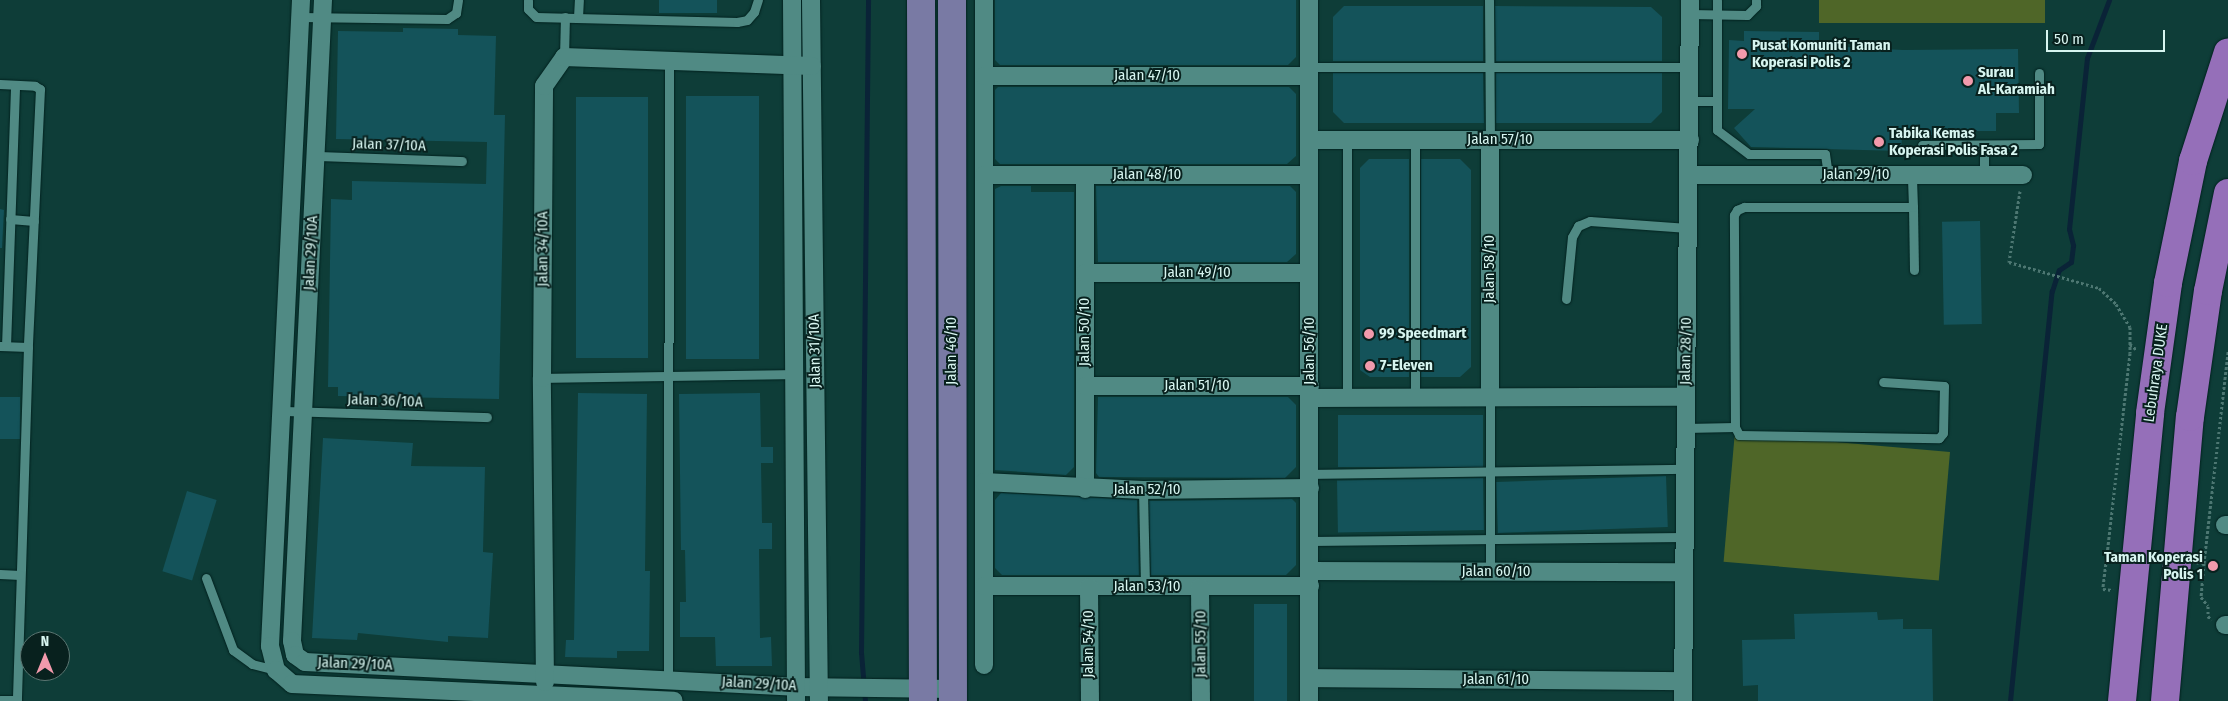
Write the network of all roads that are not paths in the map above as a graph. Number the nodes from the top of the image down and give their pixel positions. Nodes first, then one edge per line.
1 (458, 0) edge
2 (528, 0) edge
3 (579, 0) edge
4 (758, 0) edge
5 (792, 0) edge
6 (812, 0) edge
7 (921, 0) edge
8 (952, 0) edge
9 (984, 0) edge
10 (1309, 0) edge
11 (1489, 0) edge
12 (1717, 0) edge
13 (1756, 0) edge
14 (1690, 7) edge
15 (301, 8) edge
16 (323, 9) edge
17 (1717, 14) junction
18 (565, 17) junction
19 (578, 17) junction
20 (2228, 52) edge
21 (564, 57) junction
22 (669, 60) junction
23 (793, 65) junction
24 (812, 66) junction
25 (1490, 67) junction
26 (1690, 67) junction
27 (1309, 71) junction
28 (2039, 73) dead end
29 (984, 76) junction
30 (0, 84) edge
31 (15, 85) junction
32 (1690, 101) junction
33 (1717, 101) junction
34 (1309, 140) junction
35 (1346, 140) junction
36 (1415, 140) junction
37 (1490, 140) junction
38 (1690, 140) junction
39 (1922, 145) dead end
40 (1984, 145) junction
41 (316, 156) junction
42 (462, 161) dead end
43 (1309, 174) junction
44 (984, 175) junction
45 (1085, 175) junction
46 (1690, 175) junction
47 (1828, 175) junction
48 (1912, 175) junction
49 (1984, 175) junction
50 (2023, 175) road end
51 (2228, 193) edge
52 (1913, 207) junction
53 (10, 219) junction
54 (34, 221) junction
55 (1688, 228) junction
56 (1914, 270) dead end
57 (1085, 273) junction
58 (1309, 273) junction
59 (1566, 299) dead end
60 (3, 346) edge
61 (28, 347) junction
62 (793, 374) junction
63 (668, 375) junction
64 (542, 378) junction
65 (1883, 382) dead end
66 (1085, 386) junction
67 (1310, 392) junction
68 (1686, 397) junction
69 (1347, 398) junction
70 (1415, 398) junction
71 (1490, 398) junction
72 (281, 411) junction
73 (303, 412) junction
74 (488, 417) dead end
75 (1735, 427) junction
76 (1685, 428) junction
77 (1684, 469) junction
78 (1490, 473) junction
79 (1310, 480) junction
80 (984, 482) junction
81 (1085, 489) junction
82 (1143, 490) junction
83 (1683, 537) junction
84 (1490, 539) junction
85 (1310, 541) junction
86 (1490, 572) junction
87 (1682, 572) junction
88 (0, 574) edge
89 (20, 575) junction
90 (206, 578) dead end
91 (1310, 578) junction
92 (984, 586) junction
93 (1089, 586) junction
94 (1145, 586) junction
95 (1200, 586) junction
96 (984, 666) dead end
97 (276, 670) junction
98 (545, 672) junction
99 (668, 678) junction
100 (1309, 678) junction
101 (1683, 681) junction
102 (796, 694) edge
103 (819, 694) edge
104 (545, 695) junction
105 (923, 695) edge
106 (953, 695) edge
107 (0, 700) edge
108 (17, 700) edge
109 (674, 701) edge
110 (1090, 701) edge
111 (1201, 701) edge
112 (1309, 701) edge
113 (1683, 701) edge
114 (2122, 701) edge
115 (2165, 701) edge

1 - 16 lane
2 - 18 lane
3 - 19 lane
4 - 19 lane
5 - 23 street, Jalan 31/10A
6 - 24 street, Jalan 31/10A
7 - 105 main road, Jalan 46/10
8 - 106 main road, Jalan 46/10
9 - 29 street
10 - 27 street, Jalan 56/10
11 - 25 lane
12 - 17 lane
13 - 17 lane
14 - 17 lane
14 - 26 street, Jalan 28/10
15 - 16 lane
15 - 72 street, Jalan 29/10A
16 - 41 street, Jalan 29/10A
17 - 33 lane
18 - 19 lane
18 - 21 lane
20 - 114 highway, Lebuhraya DUKE
21 - 22 street
21 - 64 street, Jalan 34/10A
22 - 23 street
22 - 63 lane
23 - 24 street
23 - 62 street, Jalan 31/10A
24 - 103 street, Jalan 31/10A
25 - 26 lane
25 - 27 lane
25 - 37 lane
26 - 32 street, Jalan 28/10
27 - 29 street, Jalan 47/10
27 - 34 street, Jalan 56/10
28 - 40 lane
29 - 44 street
30 - 31 lane
31 - 53 lane
31 - 54 lane
32 - 33 lane
32 - 38 street, Jalan 28/10
33 - 47 lane
34 - 35 street, Jalan 57/10
34 - 43 street, Jalan 56/10
35 - 36 street, Jalan 57/10
35 - 69 lane
36 - 37 street, Jalan 57/10
36 - 70 lane
37 - 38 street, Jalan 57/10
37 - 71 street, Jalan 58/10
38 - 46 street, Jalan 28/10
39 - 40 lane
40 - 49 lane
41 - 42 lane, Jalan 37/10A
41 - 73 street, Jalan 29/10A
43 - 45 street, Jalan 48/10
43 - 58 street, Jalan 56/10
44 - 45 street, Jalan 48/10
44 - 80 street
45 - 57 street, Jalan 50/10
46 - 47 street, Jalan 29/10
46 - 55 street, Jalan 28/10
47 - 48 street, Jalan 29/10
48 - 49 street, Jalan 29/10
48 - 52 lane
49 - 50 street, Jalan 29/10
51 - 115 highway
52 - 56 lane
52 - 75 lane
53 - 54 lane
53 - 60 lane
54 - 61 lane
55 - 59 lane
55 - 68 street, Jalan 28/10
57 - 58 street, Jalan 49/10
57 - 66 street, Jalan 50/10
58 - 67 street, Jalan 56/10
60 - 61 lane
61 - 89 lane
62 - 63 lane
62 - 102 street, Jalan 31/10A
63 - 64 lane
63 - 99 lane
64 - 98 street, Jalan 34/10A
65 - 75 lane
66 - 67 street, Jalan 51/10
66 - 81 street, Jalan 50/10
67 - 69 street
67 - 79 street, Jalan 56/10
68 - 71 street
68 - 76 street, Jalan 28/10
69 - 70 street
70 - 71 street
71 - 78 lane
72 - 73 lane, Jalan 36/10A
72 - 97 street, Jalan 29/10A
73 - 74 lane, Jalan 36/10A
73 - 98 street, Jalan 29/10A
75 - 76 lane
76 - 77 street, Jalan 28/10
77 - 78 lane
77 - 83 street, Jalan 28/10
78 - 79 lane
78 - 84 lane
79 - 82 street, Jalan 52/10
79 - 85 street, Jalan 56/10
80 - 81 street, Jalan 52/10
80 - 92 street
81 - 82 street, Jalan 52/10
82 - 94 lane
83 - 84 lane
83 - 87 street, Jalan 28/10
84 - 85 lane
84 - 86 lane
85 - 91 street, Jalan 56/10
86 - 87 street, Jalan 60/10
86 - 91 street, Jalan 60/10
87 - 101 street, Jalan 28/10
88 - 89 lane
89 - 108 lane
90 - 97 lane
91 - 95 street, Jalan 53/10
91 - 100 street, Jalan 56/10
92 - 93 street, Jalan 53/10
92 - 96 street
93 - 94 street, Jalan 53/10
93 - 110 street, Jalan 54/10
94 - 95 street, Jalan 53/10
95 - 111 street, Jalan 55/10
97 - 104 street, Jalan 29/10A
98 - 99 street, Jalan 29/10A
98 - 104 street, Jalan 34/10A
99 - 102 street, Jalan 29/10A
100 - 101 street, Jalan 61/10
100 - 112 street, Jalan 56/10
101 - 113 street, Jalan 28/10
102 - 103 street, Jalan 29/10A
103 - 105 street, Jalan 29/10A
104 - 109 street, Jalan 29/10A
105 - 106 street, Jalan 29/10A
107 - 108 lane

